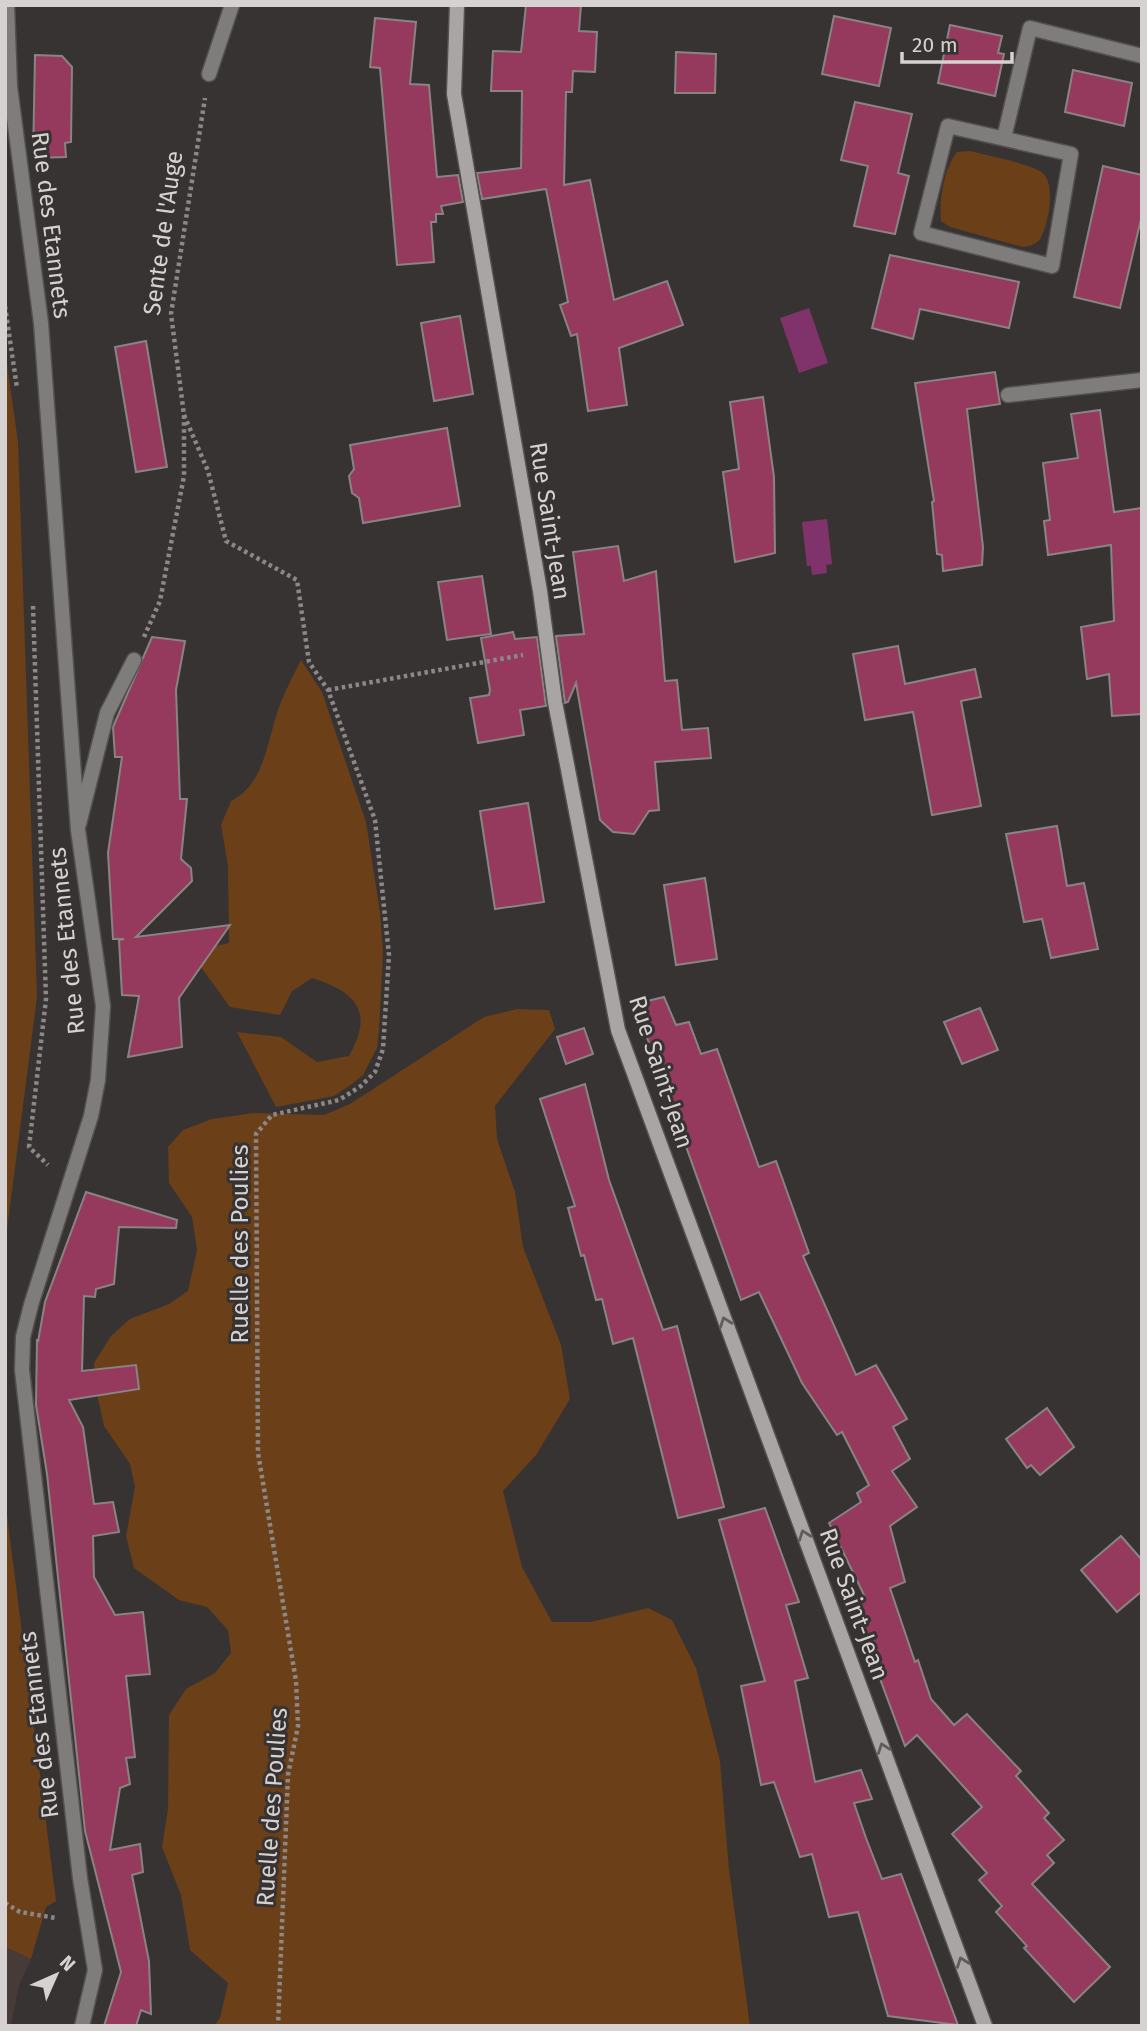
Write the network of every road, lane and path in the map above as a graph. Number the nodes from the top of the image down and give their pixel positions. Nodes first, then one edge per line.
1 (7, 5) edge
2 (232, 5) edge
3 (457, 5) edge
4 (1142, 56) edge
5 (209, 74) joint
6 (8, 87) edge
7 (1004, 138) junction
8 (5, 306) edge
9 (1142, 380) edge
10 (1008, 395) dead end
11 (19, 402) dead end
12 (184, 415) junction
13 (32, 593) dead end
14 (547, 650) junction
15 (134, 660) joint
16 (328, 690) junction
17 (78, 830) junction
18 (69, 1184) junction
19 (5, 1903) edge
20 (56, 1918) dead end
21 (82, 2026) edge
22 (278, 2026) edge
23 (985, 2026) edge

1 - 6 street, Rue des Etannets
2 - 5 street
3 - 14 street, Rue Saint-Jean
4 - 7 street
5 - 12 path, Sente de l'Auge
6 - 17 street, Rue des Etannets
7 - 7 street
8 - 11 path
9 - 10 street
12 - 15 path, Sente de l'Auge
12 - 16 path, Ruelle des Poulies
13 - 18 path
14 - 16 path
23 -> 14 street, Rue Saint-Jean
15 - 17 street
16 - 22 path, Ruelle des Poulies
17 - 18 street, Rue des Etannets
18 - 21 street, Rue des Etannets
19 - 20 path

